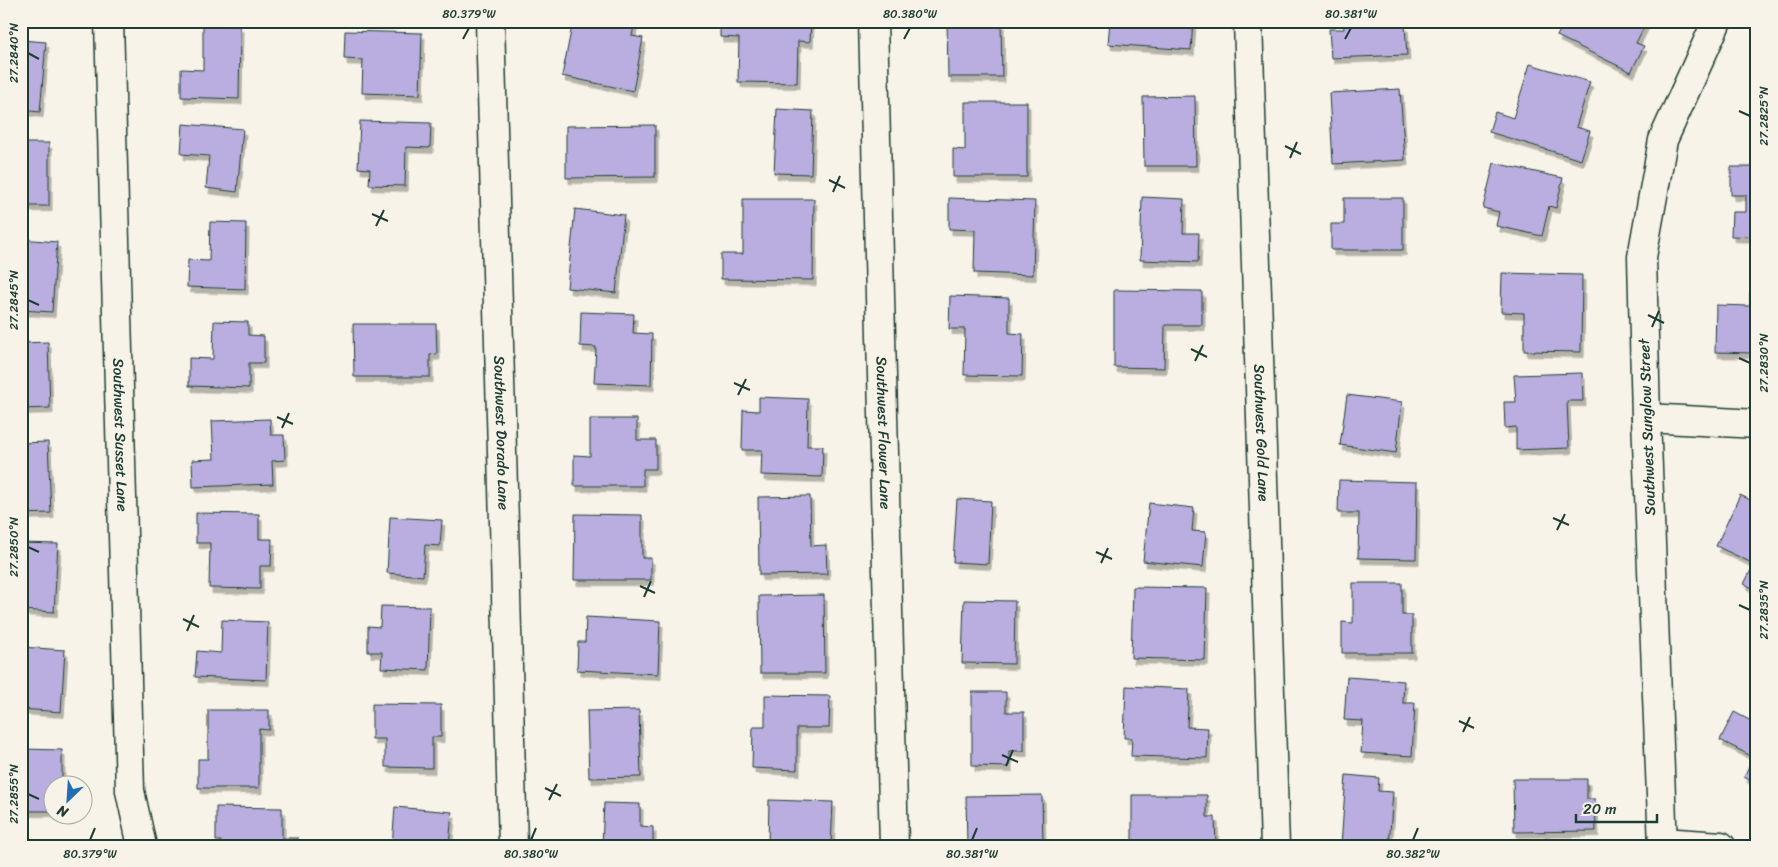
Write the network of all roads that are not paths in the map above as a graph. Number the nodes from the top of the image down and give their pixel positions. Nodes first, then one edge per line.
1 (109, 21) edge
2 (490, 21) edge
3 (873, 21) edge
4 (1248, 21) edge
5 (1717, 21) edge
6 (1646, 418) junction
7 (1757, 424) edge
8 (1662, 844) edge
9 (142, 846) edge
10 (513, 846) edge
11 (894, 846) edge
12 (1275, 846) edge
13 (1721, 846) edge

1 - 9 street, Southwest Susset Lane
2 - 10 street, Southwest Dorado Lane
3 - 11 street, Southwest Flower Lane
4 - 12 street, Southwest Gold Lane
5 - 6 street, Southwest Sunglow Street
6 - 7 street
6 - 8 street, Southwest Sunglow Street
8 - 13 street

